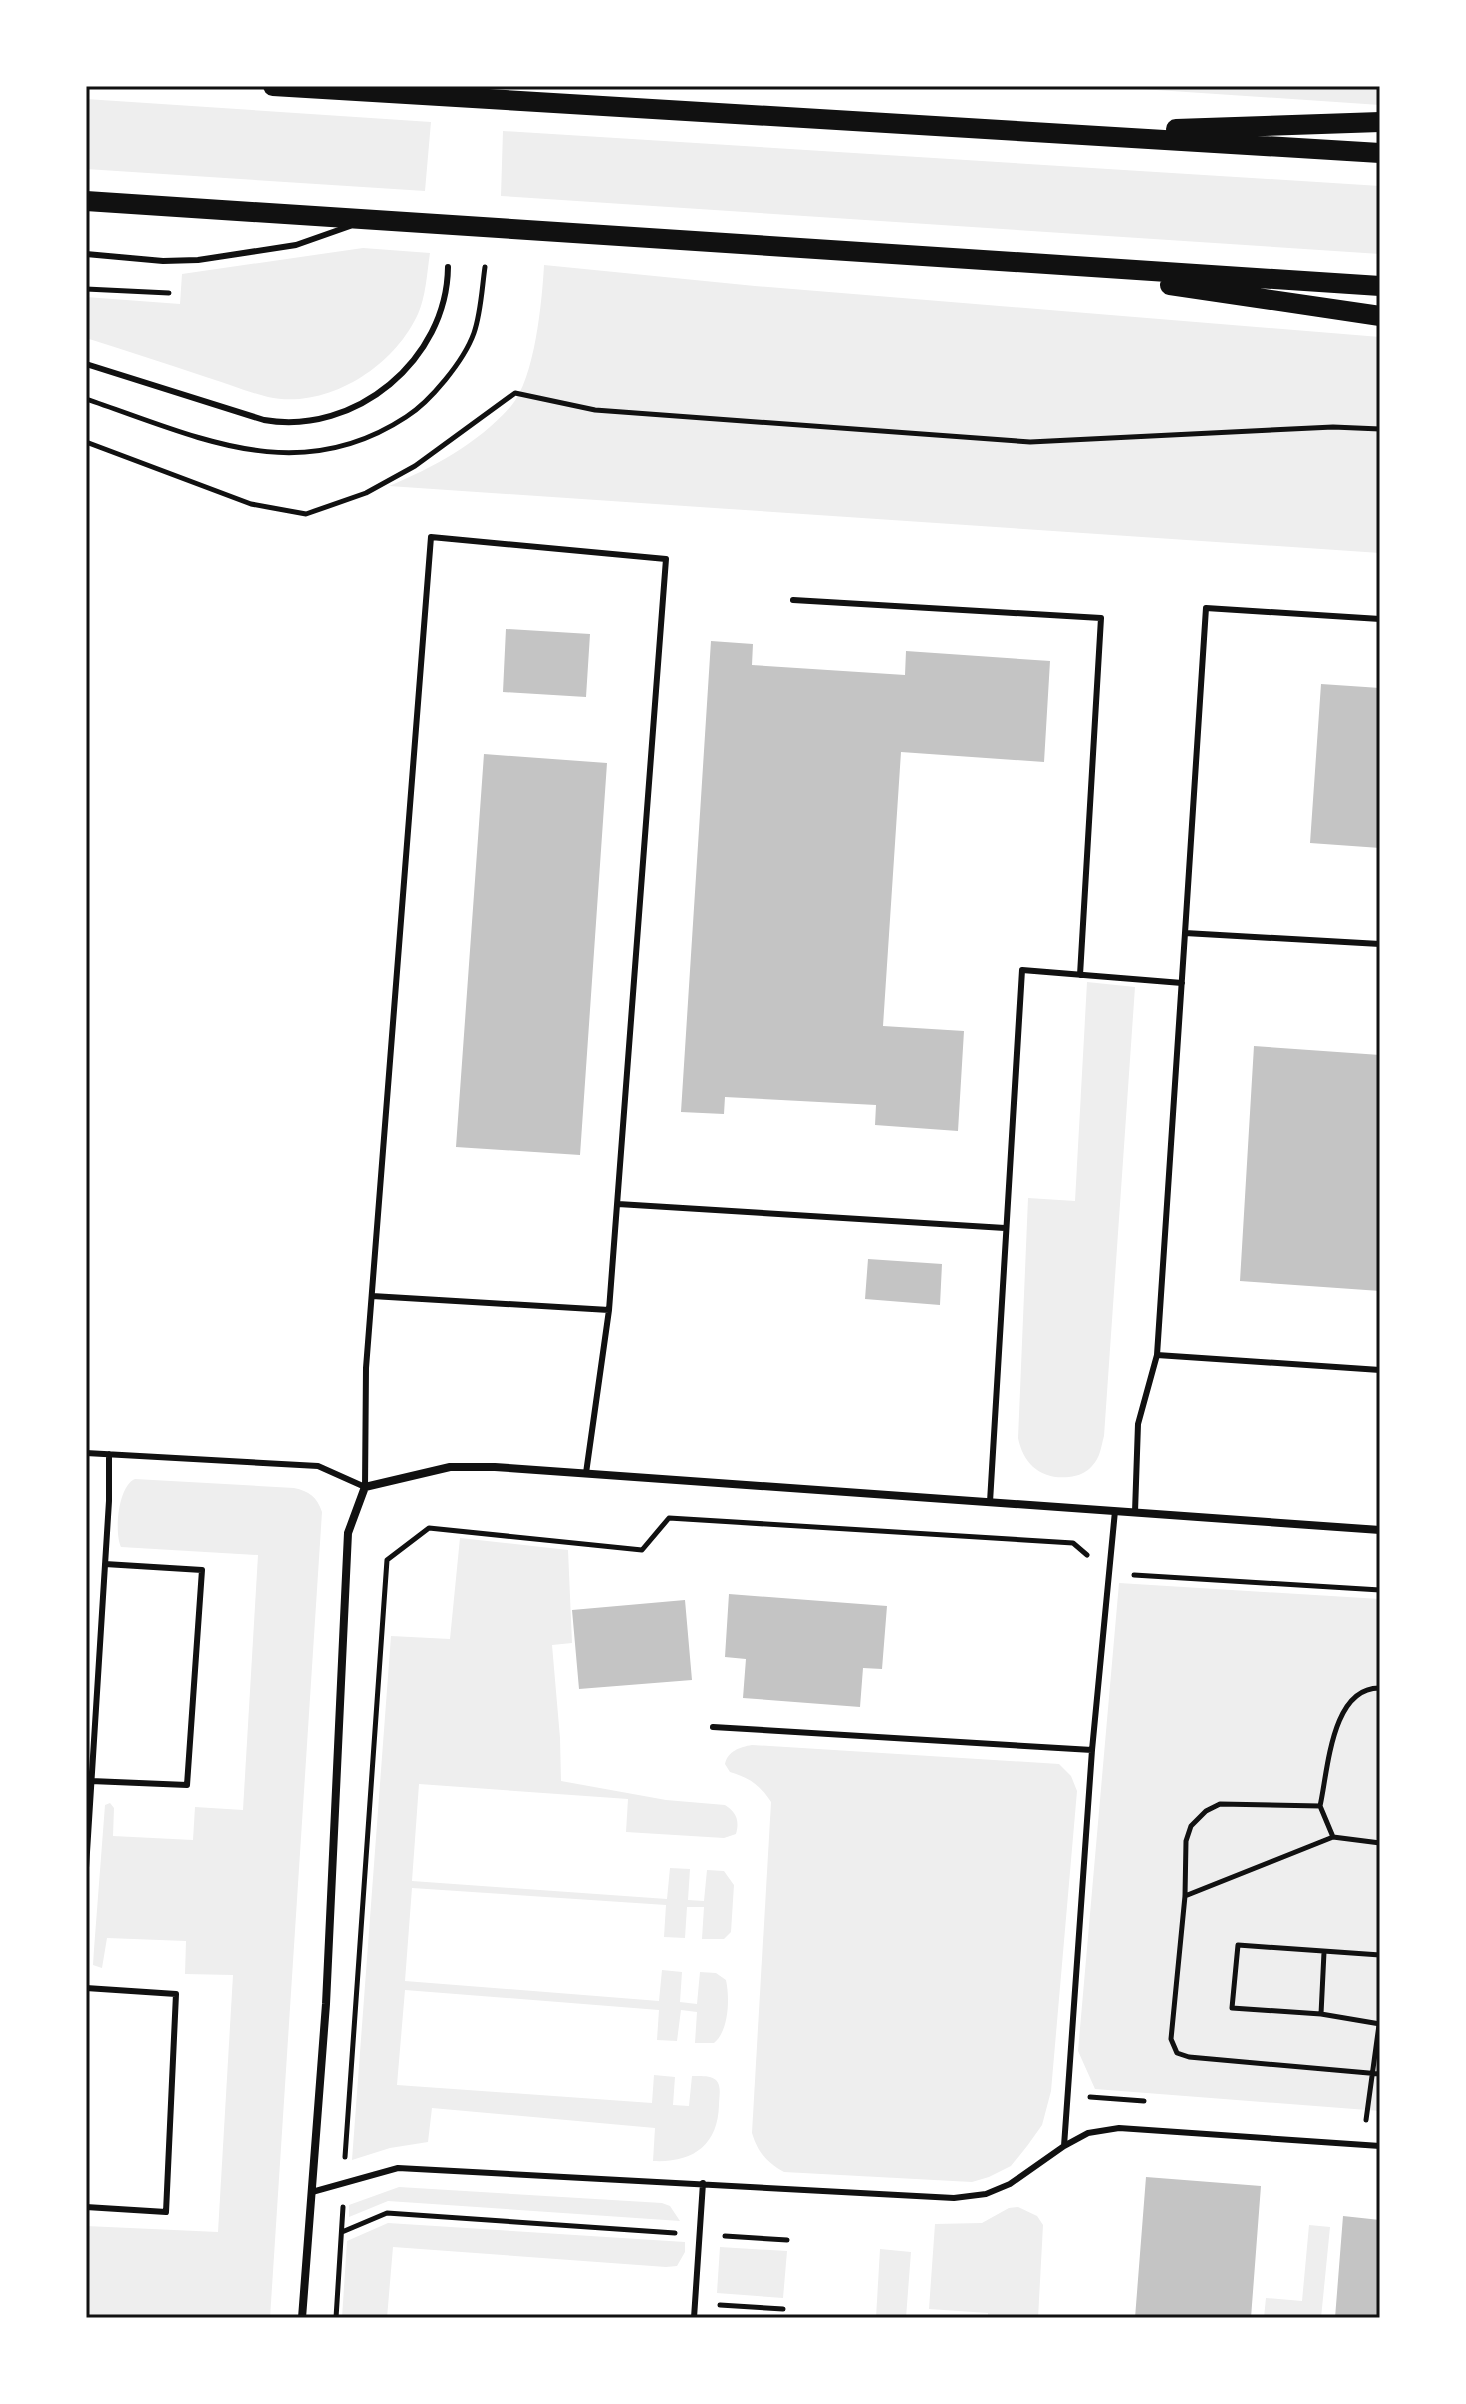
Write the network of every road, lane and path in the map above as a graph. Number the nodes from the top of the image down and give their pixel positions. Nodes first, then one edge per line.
1 (273, 86) edge
2 (1380, 122) edge
3 (1064, 133) junction
4 (1380, 153) edge
5 (86, 201) edge
6 (370, 218) junction
7 (86, 254) edge
8 (1028, 265) junction
9 (448, 267) dead end
10 (1380, 286) edge
11 (86, 289) edge
12 (169, 293) dead end
13 (1380, 316) edge
14 (86, 364) edge
15 (1380, 429) edge
16 (86, 442) edge
17 (793, 600) dead end
18 (1380, 619) edge
19 (1185, 933) junction
20 (1380, 944) edge
21 (1080, 975) junction
22 (1182, 983) junction
23 (618, 1204) junction
24 (1005, 1228) junction
25 (372, 1296) junction
26 (609, 1310) junction
27 (1157, 1355) junction
28 (1380, 1370) edge
29 (86, 1453) edge
30 (109, 1454) junction
31 (586, 1473) junction
32 (365, 1487) junction
33 (990, 1502) junction
34 (1115, 1511) junction
35 (1135, 1512) junction
36 (1380, 1530) edge
37 (105, 1564) junction
38 (1109, 1573) junction
39 (1380, 1590) edge
40 (1380, 1688) edge
41 (713, 1727) dead end
42 (1092, 1750) junction
43 (91, 1781) junction
44 (1320, 1806) junction
45 (1333, 1837) junction
46 (1380, 1843) edge
47 (86, 1868) edge
48 (1185, 1896) junction
49 (1324, 1952) junction
50 (1380, 1955) edge
51 (86, 1988) edge
52 (1321, 2014) junction
53 (1379, 2024) edge
54 (1372, 2073) junction
55 (1380, 2074) edge
56 (1366, 2120) dead end
57 (1064, 2146) junction
58 (1380, 2146) edge
59 (344, 2183) junction
60 (703, 2183) junction
61 (312, 2192) junction
62 (86, 2207) edge
63 (342, 2232) junction
64 (700, 2235) junction
65 (787, 2240) dead end
66 (695, 2303) junction
67 (783, 2309) dead end
68 (302, 2318) edge
69 (336, 2318) edge
70 (694, 2318) edge

1 - 3 main road
2 - 3 main road
3 - 4 main road
5 - 6 main road
6 - 7 lane
6 - 8 main road
8 - 10 main road
8 - 13 main road
9 - 14 lane
11 - 12 path
15 - 16 path
17 - 21 lane
18 - 19 lane
19 - 20 lane
19 - 22 lane
21 - 22 lane
21 - 24 lane
22 - 27 lane
23 - 24 lane
23 - 25 lane
23 - 26 lane
24 - 33 lane
25 - 26 lane
25 - 32 lane
26 - 31 lane
27 - 28 lane
27 - 35 lane
29 - 30 lane
30 - 32 lane
30 - 37 lane
31 - 32 street
31 - 33 street
32 - 61 street
33 - 34 street
34 - 35 street
34 - 38 lane
35 - 36 street
37 - 43 lane
37 - 43 lane
38 - 39 path
38 - 42 lane
38 - 59 path
40 - 44 path
41 - 42 lane
42 - 57 lane
43 - 47 lane
44 - 45 path
44 - 48 path
45 - 46 path
45 - 48 path
48 - 54 path
49 - 50 path
49 - 52 path
49 - 52 path
51 - 62 lane
52 - 53 path
53 - 54 path
54 - 55 path
54 - 56 path
57 - 58 lane
57 - 60 lane
59 - 60 lane
59 - 61 lane
59 - 63 path
60 - 64 lane
61 - 68 street
63 - 64 path
63 - 69 path
64 - 65 path
64 - 66 lane
66 - 67 path
66 - 70 lane

